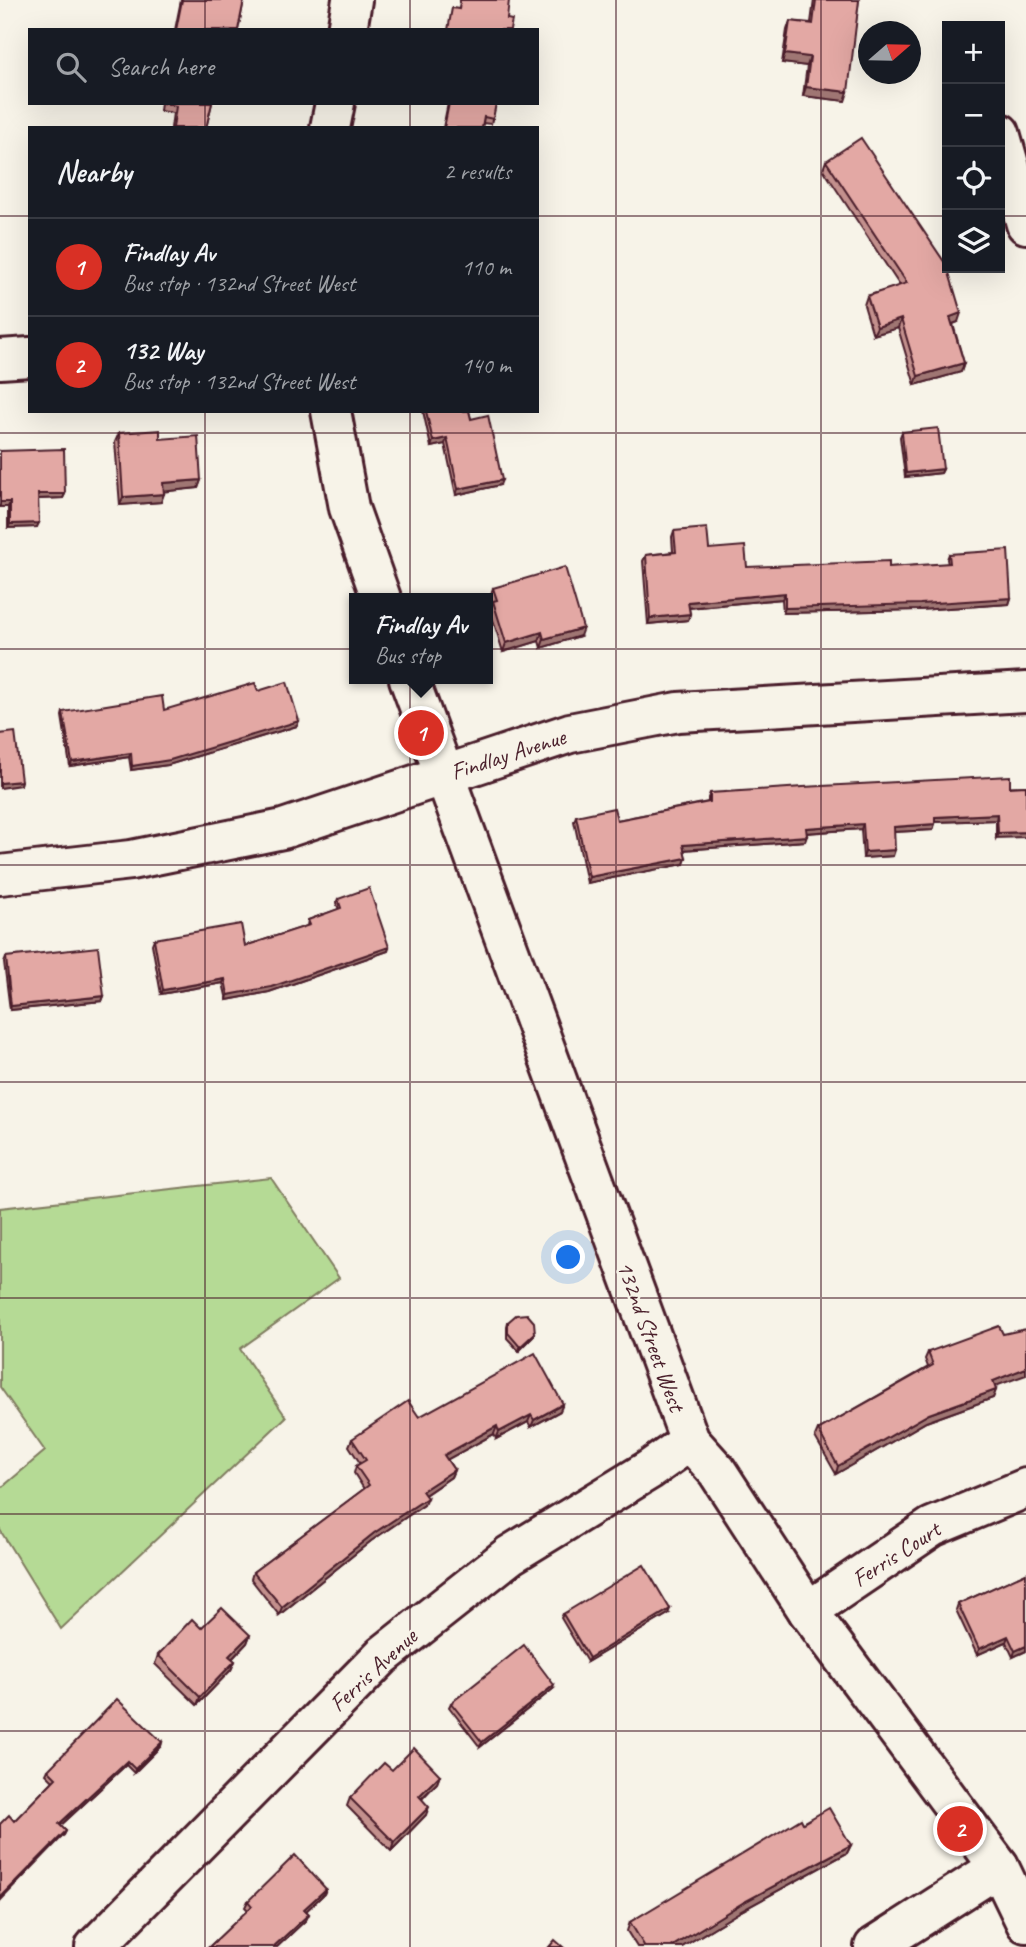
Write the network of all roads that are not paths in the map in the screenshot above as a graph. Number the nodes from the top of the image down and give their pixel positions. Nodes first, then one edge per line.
1 (352, 0) edge
2 (347, 28) edge
3 (335, 105) edge
4 (330, 126) edge
5 (1004, 147) edge
6 (1026, 224) edge
7 (28, 357) edge
8 (0, 359) edge
9 (331, 413) edge
10 (379, 593) edge
11 (412, 684) edge
12 (1026, 692) edge
13 (444, 775) junction
14 (0, 875) edge
15 (690, 1441) junction
16 (1026, 1488) edge
17 (808, 1611) junction
18 (999, 1867) junction
19 (1026, 1923) edge
20 (95, 1947) edge
21 (874, 1947) edge

1 - 2 street
3 - 4 street
5 - 6 street
7 - 8 street
9 - 10 street
11 - 13 street, 132nd Street West
12 - 13 street, Findlay Avenue
13 - 14 street, Findlay Avenue
13 - 15 street, 132nd Street West
15 - 17 street, 132nd Street West
15 - 20 street, Ferris Avenue
16 - 17 street, Ferris Court
17 - 18 street, 132nd Street West
18 - 19 street, 132nd Street West
18 - 21 street

